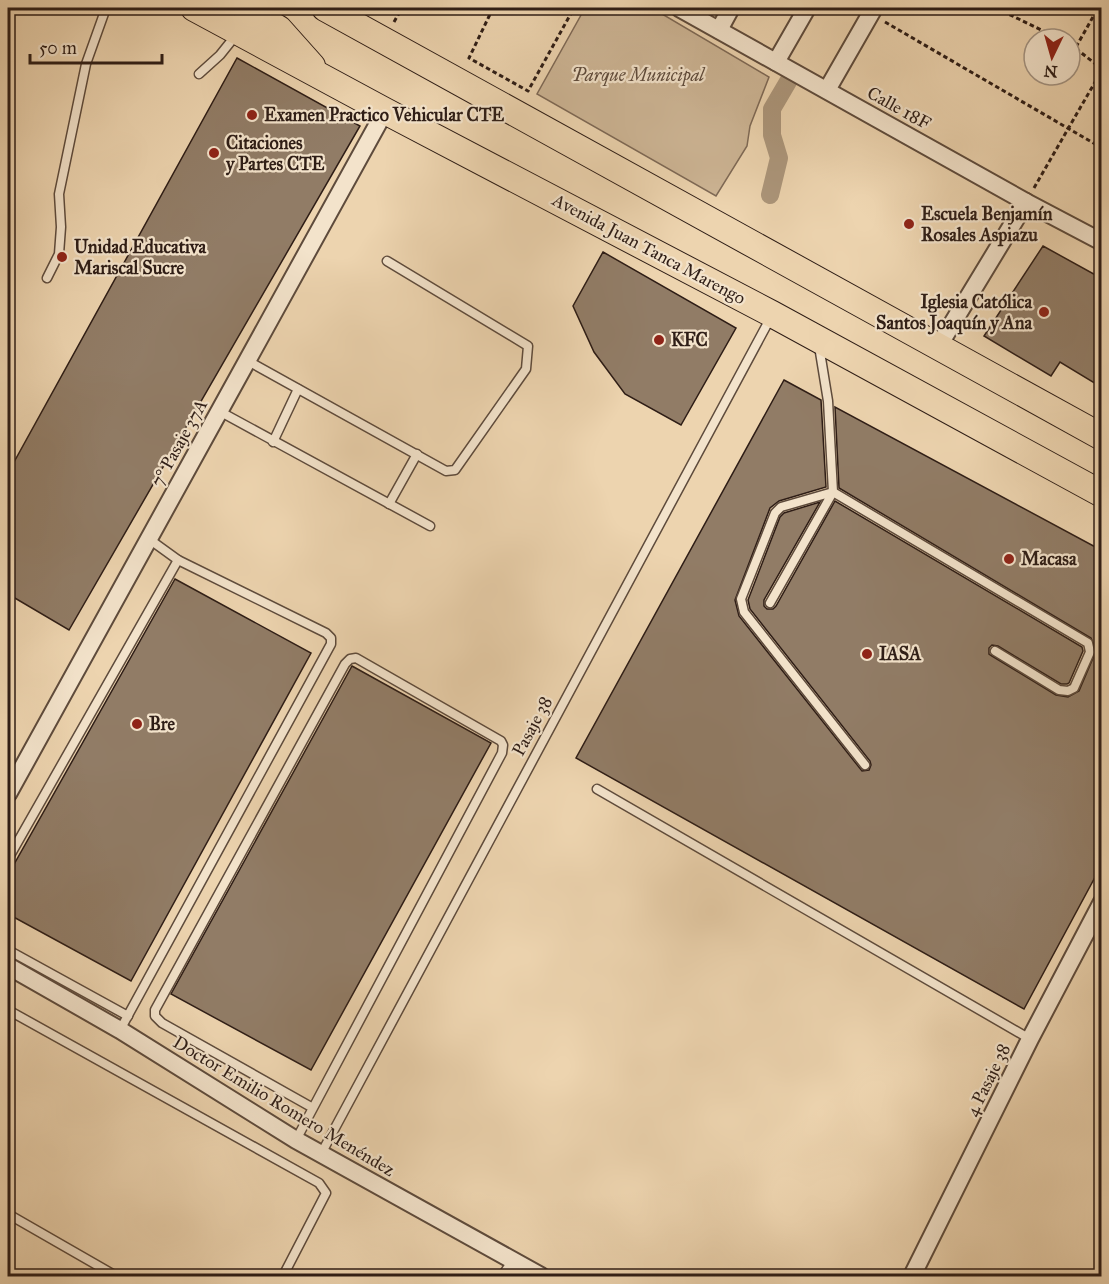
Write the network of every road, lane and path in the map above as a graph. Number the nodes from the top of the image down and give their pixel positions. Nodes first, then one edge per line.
1 (106, 8) edge
2 (194, 8) edge
3 (245, 8) edge
4 (325, 8) edge
5 (493, 8) edge
6 (574, 8) edge
7 (679, 8) edge
8 (731, 8) edge
9 (807, 8) edge
10 (996, 8) edge
11 (1098, 8) edge
12 (873, 11) edge
13 (1035, 27) edge
14 (719, 30) junction
15 (238, 33) junction
16 (1082, 36) edge
17 (1082, 52) edge
18 (776, 62) junction
19 (1101, 69) edge
20 (199, 74) dead end
21 (323, 78) junction
22 (828, 90) junction
23 (385, 111) junction
24 (1068, 128) junction
25 (1101, 148) edge
26 (1026, 202) junction
27 (1101, 242) edge
28 (387, 261) dead end
29 (47, 278) dead end
30 (772, 314) junction
31 (818, 340) junction
32 (938, 347) junction
33 (248, 361) junction
34 (298, 389) junction
35 (219, 411) junction
36 (1099, 433) edge
37 (273, 442) junction
38 (417, 454) junction
39 (833, 492) junction
40 (1101, 494) edge
41 (389, 504) junction
42 (430, 526) dead end
43 (148, 539) junction
44 (178, 560) junction
45 (770, 603) dead end
46 (995, 651) dead end
47 (865, 765) dead end
48 (597, 789) dead end
49 (8, 794) edge
50 (8, 859) edge
51 (1101, 902) edge
52 (8, 950) edge
53 (8, 966) edge
54 (8, 1010) edge
55 (124, 1023) junction
56 (1030, 1039) junction
57 (313, 1108) junction
58 (296, 1140) junction
59 (321, 1154) junction
60 (8, 1214) edge
61 (513, 1260) junction
62 (116, 1276) edge
63 (283, 1276) edge
64 (502, 1276) edge
65 (541, 1276) edge
66 (912, 1276) edge

1 - 29 lane
2 - 15 main road, Avenida Juan Tanca Marengo
3 - 21 main road
4 - 32 main road
5 - 6 path
7 - 14 street, Calle 18F
8 - 14 street
9 - 18 street
10 - 13 path
11 - 16 path
12 - 22 street
12 - 24 path
14 - 18 street, Calle 18F
15 - 20 lane
15 - 21 main road, Avenida Juan Tanca Marengo
17 - 19 path
18 - 22 street, Calle 18F
19 - 24 path
21 - 23 main road, Avenida Juan Tanca Marengo
22 - 26 street, Calle 18F
23 - 30 main road, Avenida Juan Tanca Marengo
23 - 33 street, 7° Pasaje 37A
24 - 25 path
24 - 26 path
26 - 27 street, Calle 18F
26 - 32 street
28 - 38 lane
30 - 31 main road, Avenida Juan Tanca Marengo
30 - 59 lane, Pasaje 38
31 - 39 lane
31 - 40 main road, Avenida Juan Tanca Marengo
32 - 36 main road
33 - 34 lane
33 - 35 street, 7° Pasaje 37A
34 - 37 lane
34 - 38 lane
35 - 37 lane
35 - 43 street, 7° Pasaje 37A
37 - 41 lane
38 - 41 lane
39 - 45 lane
39 - 46 lane
39 - 47 lane
41 - 42 lane
43 - 44 lane
43 - 49 street, 7° Pasaje 37A
44 - 50 lane
44 - 55 lane
48 - 56 lane
51 - 56 street, 4 Pasaje 38
52 - 55 lane
53 - 55 street, Doctor Emilio Romero Menéndez
54 - 63 lane
55 - 58 street, Doctor Emilio Romero Menéndez
56 - 66 street, 4 Pasaje 38
57 - 57 lane
57 - 58 lane
58 - 59 street, Doctor Emilio Romero Menéndez
59 - 61 street, Doctor Emilio Romero Menéndez
60 - 62 lane
61 - 64 lane
61 - 65 street, Doctor Emilio Romero Menéndez

